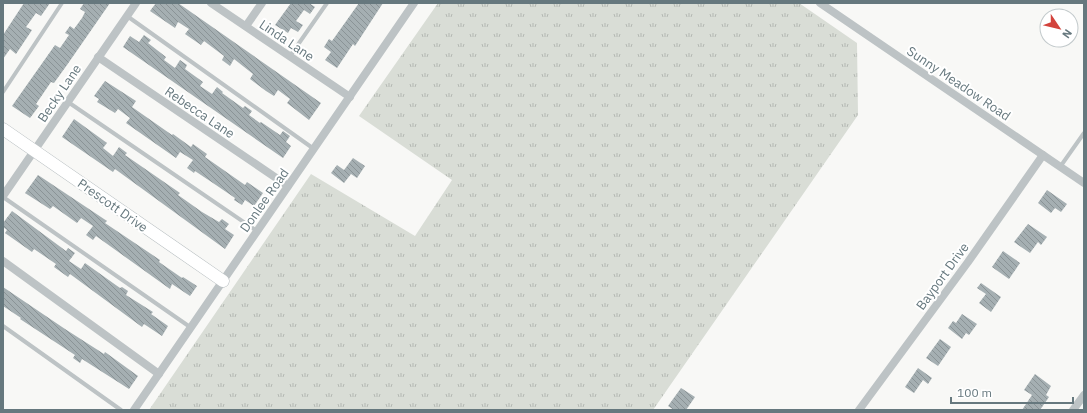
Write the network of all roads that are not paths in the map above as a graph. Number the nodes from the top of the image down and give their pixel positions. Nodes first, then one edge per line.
1 (62, 3) edge
2 (136, 3) edge
3 (211, 3) edge
4 (262, 3) edge
5 (326, 3) edge
6 (414, 3) edge
7 (820, 3) edge
8 (127, 16) junction
9 (246, 26) junction
10 (290, 56) junction
11 (98, 58) junction
12 (3, 92) edge
13 (350, 97) junction
14 (68, 102) junction
15 (3, 129) edge
16 (1084, 133) edge
17 (314, 149) junction
18 (34, 151) junction
19 (1043, 155) junction
20 (1060, 167) junction
21 (1084, 183) edge
22 (288, 186) junction
23 (4, 194) edge
24 (257, 232) junction
25 (3, 260) edge
26 (223, 281) junction
27 (3, 326) edge
28 (191, 328) junction
29 (159, 374) junction
30 (1083, 399) edge
31 (120, 410) edge
32 (134, 410) edge
33 (859, 410) edge
34 (1073, 410) edge

1 - 12 lane
2 - 8 street, Becky Lane
3 - 9 street, Linda Lane
4 - 9 street
5 - 10 lane
6 - 13 street, Donlee Road
7 - 19 street, Sunny Meadow Road
8 - 11 street, Becky Lane
8 - 17 lane
9 - 10 street, Linda Lane
10 - 13 street, Linda Lane
11 - 14 street, Becky Lane
11 - 22 street, Rebecca Lane
13 - 17 street, Donlee Road
14 - 18 street, Becky Lane
14 - 24 lane
15 - 18 street, Prescott Drive
16 - 20 lane
17 - 22 street, Donlee Road
18 - 23 street, Becky Lane
18 - 26 street, Prescott Drive
19 - 20 street, Sunny Meadow Road
19 - 33 street, Bayport Drive
20 - 21 street, Sunny Meadow Road
22 - 24 street, Donlee Road
23 - 28 lane
24 - 26 street, Donlee Road
25 - 29 street
26 - 28 street, Donlee Road
27 - 31 lane
28 - 29 street, Donlee Road
29 - 32 street, Donlee Road
30 - 34 street

